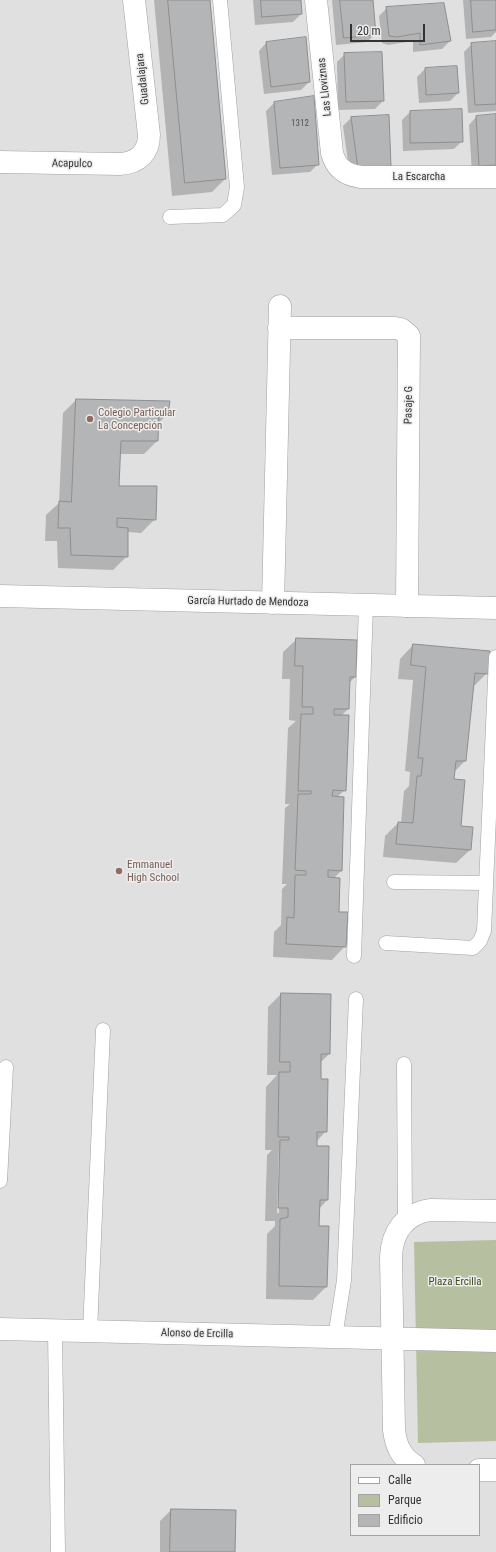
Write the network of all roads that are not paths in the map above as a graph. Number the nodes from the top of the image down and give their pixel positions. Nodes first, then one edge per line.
1 (134, 0) edge
2 (220, 0) edge
3 (316, 0) edge
4 (142, 156) joint
5 (0, 162) edge
6 (342, 171) joint
7 (496, 176) edge
8 (170, 217) dead end
9 (280, 306) dead end
10 (279, 328) junction
11 (0, 596) edge
12 (273, 603) junction
13 (366, 605) junction
14 (407, 606) junction
15 (496, 608) edge
16 (496, 657) edge
17 (394, 882) dead end
18 (486, 883) junction
19 (386, 943) dead end
20 (354, 956) dead end
21 (356, 999) dead end
22 (103, 1030) dead end
23 (404, 1064) dead end
24 (6, 1067) dead end
25 (0, 1181) edge
26 (496, 1211) edge
27 (405, 1221) junction
28 (0, 1329) edge
29 (55, 1331) junction
30 (90, 1331) junction
31 (335, 1338) junction
32 (394, 1339) junction
33 (496, 1341) edge
34 (413, 1464) edge
35 (480, 1470) edge
36 (496, 1470) edge
37 (58, 1552) edge

1 - 4 street, Guadalajara
2 - 8 lane
3 - 6 street, Las Lloviznas
4 - 5 street, Acapulco
6 - 7 street, La Escarcha
9 - 10 street
10 - 12 street
10 - 14 street, Pasaje G
11 - 12 street, García Hurtado de Mendoza
12 - 13 street, García Hurtado de Mendoza
13 - 14 street, García Hurtado de Mendoza
13 - 20 lane
14 - 15 street, García Hurtado de Mendoza
16 - 18 lane
17 - 18 lane
18 - 19 lane
21 - 31 lane
22 - 30 lane
23 - 27 lane
24 - 25 lane
26 - 27 street
27 - 32 street
28 - 29 street, Alonso de Ercilla
29 - 30 street, Alonso de Ercilla
29 - 37 lane
30 - 31 street, Alonso de Ercilla
31 - 32 street, Alonso de Ercilla
32 - 33 street, Alonso de Ercilla
32 - 34 street
35 - 36 street

